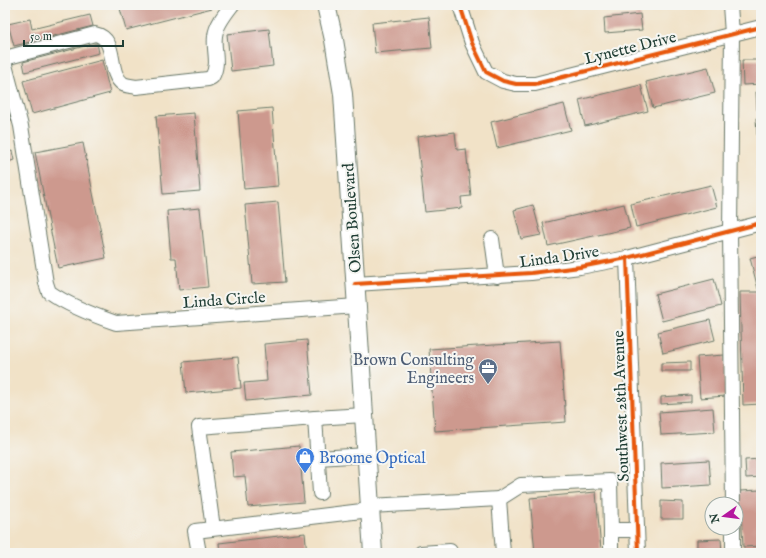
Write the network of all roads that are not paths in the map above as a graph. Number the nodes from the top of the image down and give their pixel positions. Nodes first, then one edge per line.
1 (232, 5) edge
2 (326, 5) edge
3 (460, 5) edge
4 (730, 5) edge
5 (761, 27) edge
6 (732, 34) junction
7 (5, 58) edge
8 (5, 65) edge
9 (761, 223) edge
10 (730, 231) junction
11 (492, 239) dead end
12 (627, 258) junction
13 (497, 276) junction
14 (356, 284) junction
15 (357, 306) junction
16 (364, 415) junction
17 (315, 418) junction
18 (366, 455) junction
19 (318, 458) junction
20 (320, 493) dead end
21 (733, 496) edge
22 (499, 499) junction
23 (370, 508) junction
24 (213, 528) junction
25 (612, 530) junction
26 (637, 530) junction
27 (733, 536) edge
28 (450, 551) dead end
29 (199, 553) edge
30 (373, 553) edge
31 (421, 553) edge
32 (503, 553) edge
33 (611, 553) edge
34 (638, 553) edge
35 (733, 553) edge

1 - 7 street
2 - 14 main road, Olsen Boulevard
3 - 6 street, Lynette Drive
4 - 6 street
5 - 6 street, Lynette Drive
6 - 10 street
8 - 15 street, Linda Circle
9 - 10 street, Linda Drive
10 - 12 street, Linda Drive
10 - 21 street
11 - 13 street
12 - 13 street, Linda Drive
12 - 26 street, Southwest 28th Avenue
13 - 14 street, Linda Drive
14 - 15 main road, Olsen Boulevard
15 - 16 main road, Olsen Boulevard
16 - 17 street
16 - 18 main road, Olsen Boulevard
17 - 19 street
17 - 24 street
18 - 19 street
18 - 23 main road, Olsen Boulevard
19 - 20 street
22 - 23 street
22 - 25 street
22 - 32 street
23 - 24 street
23 - 30 main road, Olsen Boulevard
24 - 29 street
25 - 26 street
25 - 33 street
26 - 34 street, Southwest 28th Avenue
27 - 35 street
28 - 31 street

